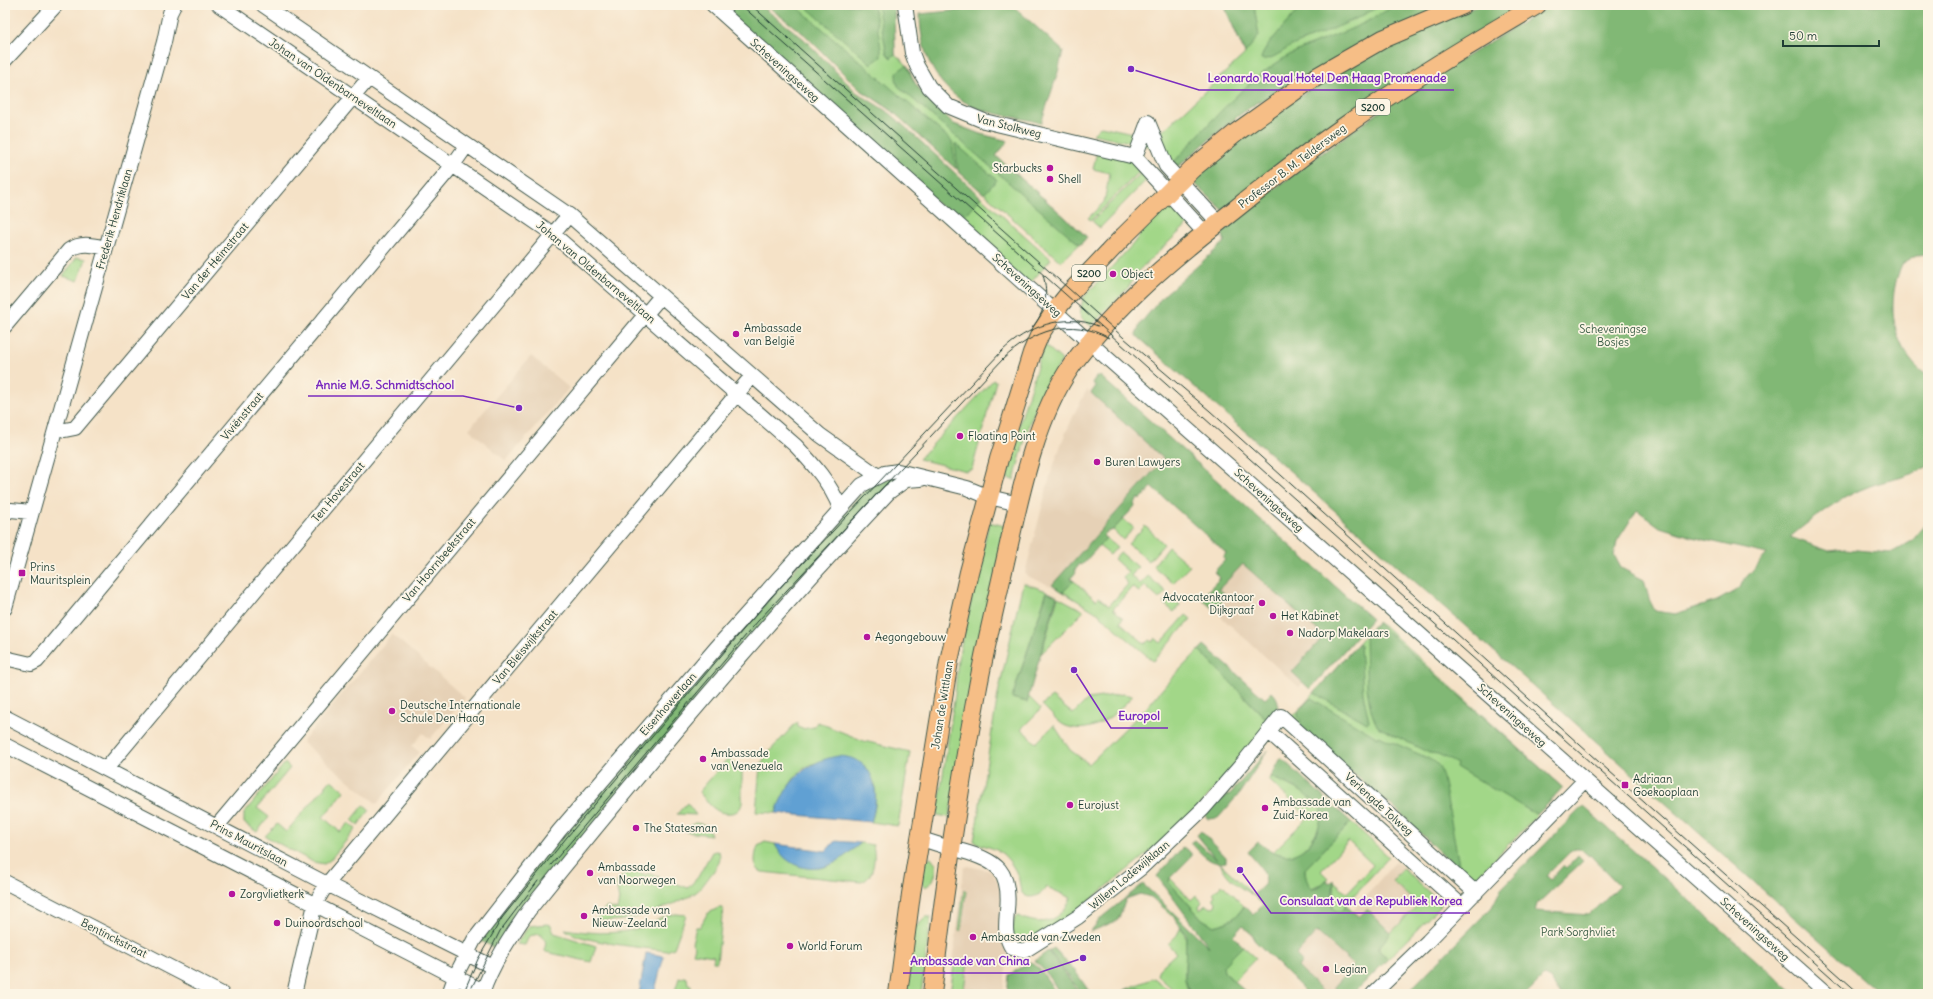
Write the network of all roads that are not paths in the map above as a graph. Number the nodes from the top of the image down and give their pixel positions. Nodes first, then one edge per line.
1 (56, 5) edge
2 (220, 5) edge
3 (263, 5) edge
4 (713, 5) edge
5 (905, 5) edge
6 (1463, 5) edge
7 (1537, 5) edge
8 (171, 8) edge
9 (5, 60) edge
10 (369, 78) junction
11 (353, 96) junction
12 (467, 145) junction
13 (1135, 157) junction
14 (453, 165) junction
15 (1174, 187) junction
16 (569, 215) junction
17 (1212, 228) junction
18 (553, 234) junction
19 (106, 248) junction
20 (661, 296) junction
21 (1055, 311) junction
22 (646, 314) junction
23 (5, 326) edge
24 (1091, 343) junction
25 (752, 376) junction
26 (736, 394) junction
27 (56, 426) junction
28 (878, 476) junction
29 (931, 479) junction
30 (989, 497) junction
31 (1019, 504) junction
32 (840, 508) junction
33 (31, 512) junction
34 (5, 513) edge
35 (5, 608) edge
36 (5, 658) edge
37 (1281, 716) joint
38 (5, 717) edge
39 (1268, 731) junction
40 (5, 745) edge
41 (106, 769) junction
42 (1585, 780) junction
43 (217, 826) junction
44 (921, 839) junction
45 (951, 848) junction
46 (5, 882) edge
47 (327, 884) junction
48 (1476, 893) junction
49 (315, 904) junction
50 (1462, 906) junction
51 (467, 954) junction
52 (493, 967) junction
53 (455, 977) junction
54 (482, 993) edge
55 (222, 994) edge
56 (294, 994) edge
57 (449, 994) edge
58 (898, 994) edge
59 (932, 994) edge
60 (1373, 994) edge
61 (1827, 994) edge

1 - 9 street
2 - 11 street, Johan van Oldenbarneveltlaan
3 - 10 street
4 - 21 street, Scheveningseweg
5 - 13 street, Van Stolkweg
6 - 15 main road, S200
7 - 17 main road, Professor B. M. Teldersweg / S200
8 - 19 street, Frederik Hendriklaan
10 - 11 street, Van der Heimstraat
10 - 12 street
11 - 14 street, Johan van Oldenbarneveltlaan
11 - 27 street, Van der Heimstraat
12 - 14 street, Viviënstraat
12 - 16 street
13 - 15 street
13 - 15 street
14 - 18 street, Johan van Oldenbarneveltlaan
14 - 36 street, Viviënstraat
15 - 17 street
15 - 21 main road, S200
16 - 18 street, Ten Hovestraat
16 - 20 street
17 - 24 main road, Professor B. M. Teldersweg / S200
18 - 22 street, Johan van Oldenbarneveltlaan
18 - 41 street, Ten Hovestraat
19 - 23 street
19 - 27 street, Frederik Hendriklaan
20 - 22 street, Van Hoornbeekstraat
20 - 25 street
21 - 24 street, Scheveningseweg
21 - 30 main road, Johan de Wittlaan / S200
22 - 26 street, Johan van Oldenbarneveltlaan
22 - 43 street, Van Hoornbeekstraat
24 - 31 main road, S200
24 - 42 street, Scheveningseweg
25 - 26 street, Van Bleiswijkstraat
25 - 28 street
26 - 32 street, Johan van Oldenbarneveltlaan
26 - 47 street, Van Bleiswijkstraat
27 - 33 street
28 - 29 street, Eisenhowerlaan
28 - 32 street, Eisenhowerlaan
29 - 30 street, Eisenhowerlaan
29 - 52 street, Eisenhowerlaan
30 - 31 street, Eisenhowerlaan
30 - 44 main road, Johan de Wittlaan / S200
31 - 45 main road, S200
32 - 51 street, Eisenhowerlaan
33 - 34 street
33 - 35 street
37 - 39 street, Willem Lodewijklaan
37 - 48 street, Verlengde Tolweg
38 - 41 street, Prins Mauritslaan
39 - 45 street, Willem Lodewijklaan
39 - 50 street, Verlengde Tolweg
40 - 49 street
41 - 43 street, Prins Mauritslaan
42 - 48 street
42 - 61 street, Scheveningseweg
43 - 47 street, Prins Mauritslaan
44 - 45 street
44 - 58 main road, Johan de Wittlaan / S200
45 - 59 main road, S200
46 - 55 street, Bentinckstraat
47 - 49 street, Van Bleiswijkstraat
47 - 51 street, Prins Mauritslaan
48 - 50 street
49 - 53 street
49 - 56 street, Van Bleiswijkstraat
50 - 60 street
51 - 52 street, Prins Mauritslaan
51 - 53 street, Eisenhowerlaan
52 - 54 street, Eisenhowerlaan
53 - 54 street
53 - 57 street, Eisenhowerlaan

